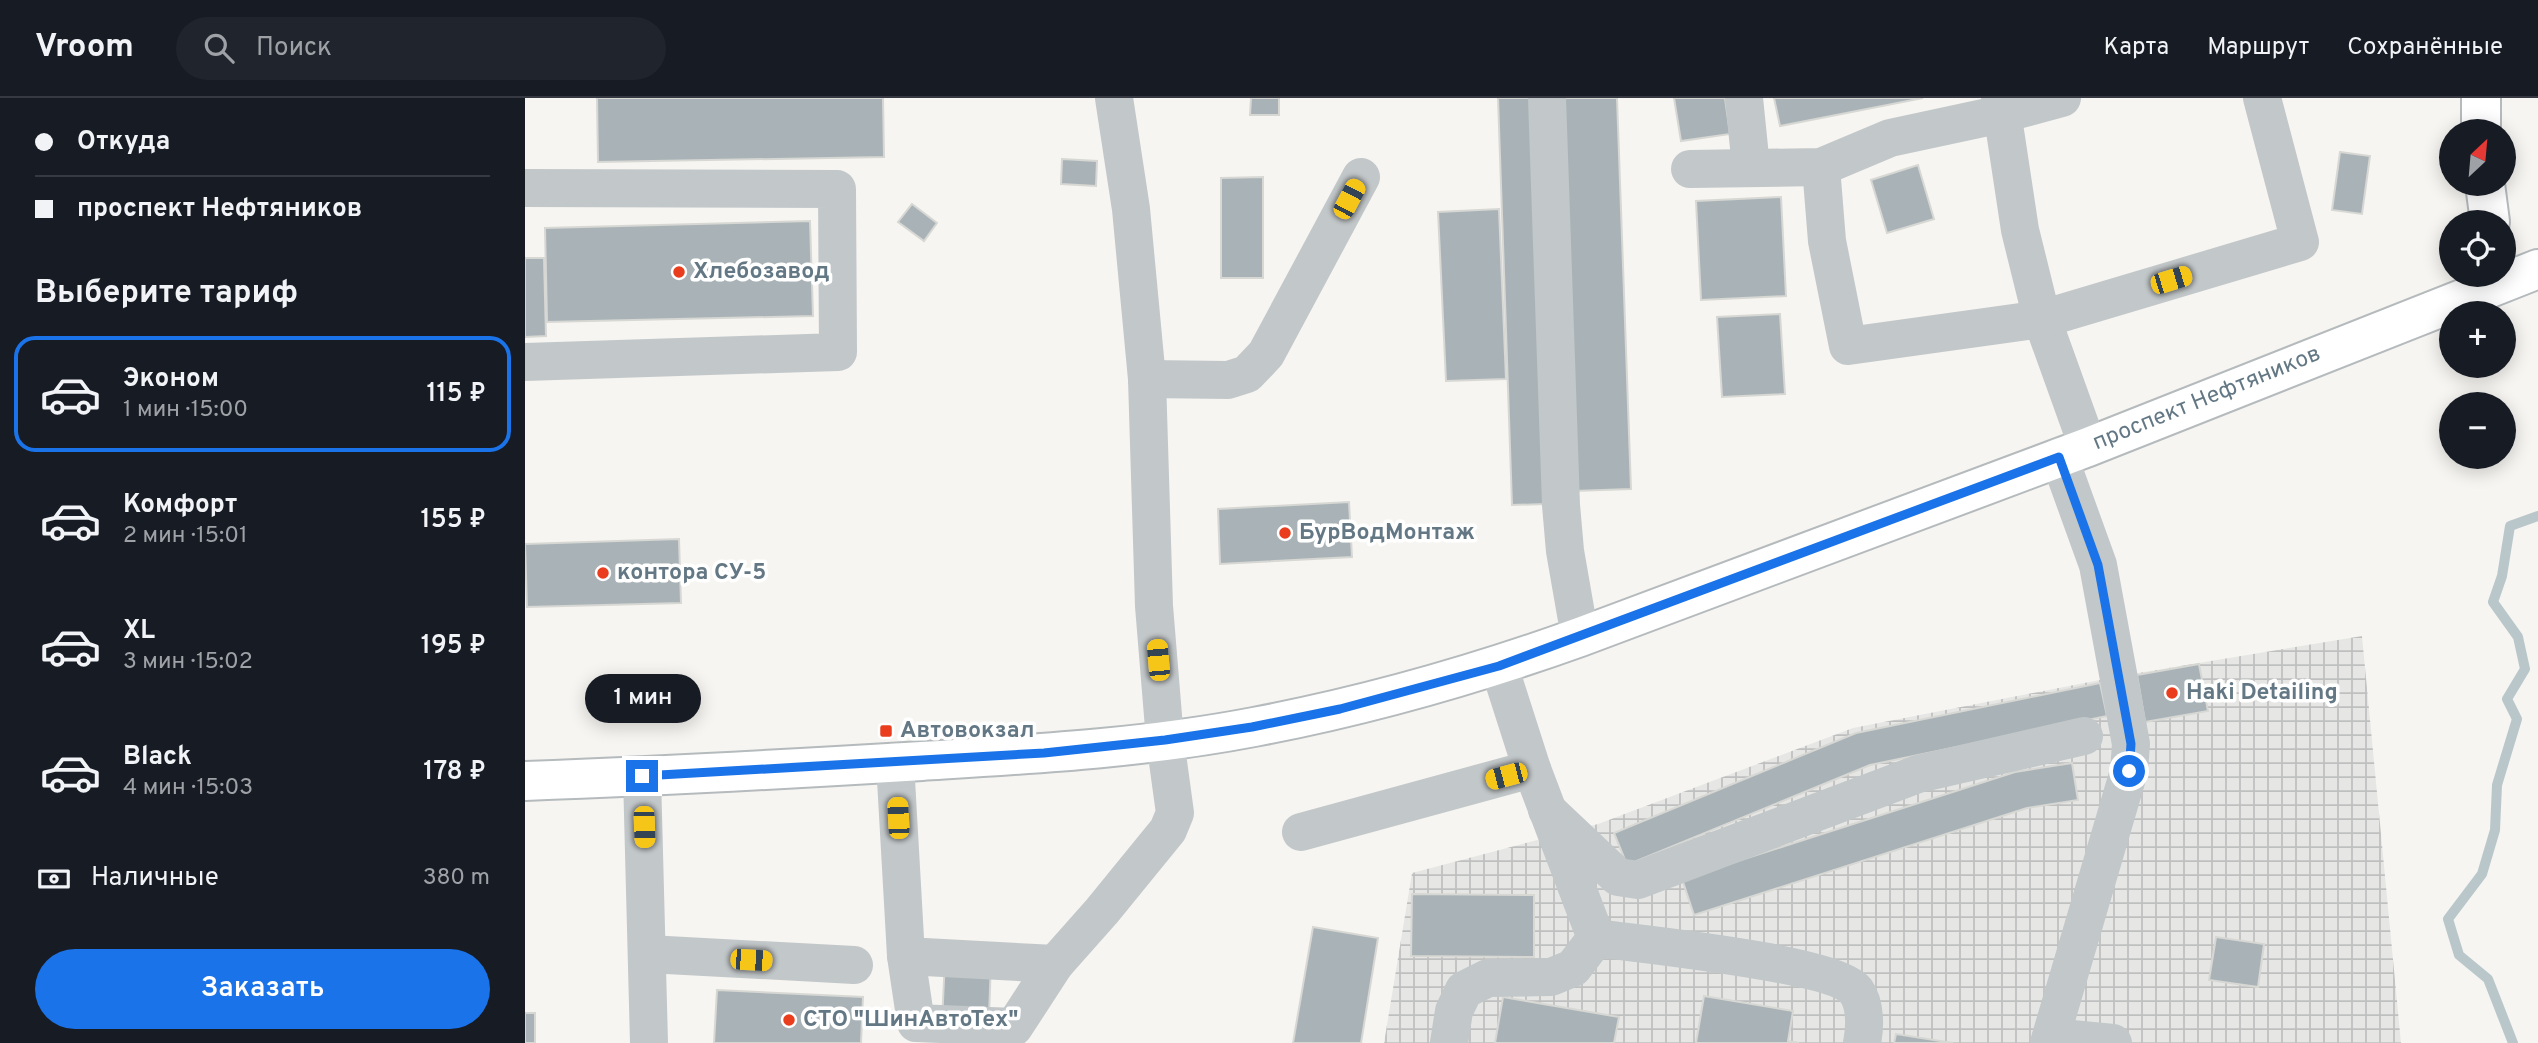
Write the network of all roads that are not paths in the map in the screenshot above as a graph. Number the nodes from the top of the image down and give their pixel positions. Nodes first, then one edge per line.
1 (1114, 98) edge
2 (1547, 98) edge
3 (1744, 98) edge
4 (2062, 98) edge
5 (2262, 98) edge
6 (2481, 98) edge
7 (2001, 106) edge
8 (2481, 119) edge
9 (1751, 167) junction
10 (1821, 167) junction
11 (1690, 169) dead end
12 (1361, 177) dead end
13 (525, 188) edge
14 (2538, 269) edge
15 (2516, 274) edge
16 (2479, 287) edge
17 (2042, 319) junction
18 (525, 362) edge
19 (1147, 379) junction
20 (2073, 452) junction
21 (1580, 637) junction
22 (1499, 666) junction
23 (2084, 736) dead end
24 (1165, 740) junction
25 (895, 762) junction
26 (1532, 768) junction
27 (642, 776) junction
28 (525, 781) edge
29 (1547, 810) junction
30 (1301, 832) dead end
31 (1596, 938) junction
32 (648, 954) junction
33 (906, 956) junction
34 (1055, 964) junction
35 (855, 965) dead end
36 (642, 1034) edge
37 (2050, 1040) edge
38 (1449, 1043) edge
39 (1862, 1043) edge
40 (2113, 1043) edge

1 - 19 lane
2 - 21 lane
3 - 9 lane
4 - 7 lane
5 - 17 lane
6 - 8 main road
7 - 10 lane
7 - 17 lane
9 - 10 lane
9 - 11 lane
10 - 17 lane
12 - 19 lane
13 - 18 lane
14 - 15 main road, проспект Нефтяников
16 - 20 main road, проспект Нефтяников
17 - 20 lane
19 - 24 lane
20 - 21 main road, проспект Нефтяников
20 - 37 lane
21 - 22 main road, проспект Нефтяников
22 - 24 main road, проспект Нефтяников
22 - 26 lane
23 - 29 lane
24 - 25 main road, проспект Нефтяников
24 - 34 lane
25 - 27 main road, проспект Нефтяников
25 - 33 lane
26 - 29 lane
26 - 30 lane
27 - 28 main road, проспект Нефтяников
27 - 32 lane
29 - 31 lane
31 - 38 lane
31 - 39 lane
32 - 35 lane
32 - 36 lane
33 - 34 lane
33 - 34 lane
37 - 40 lane

